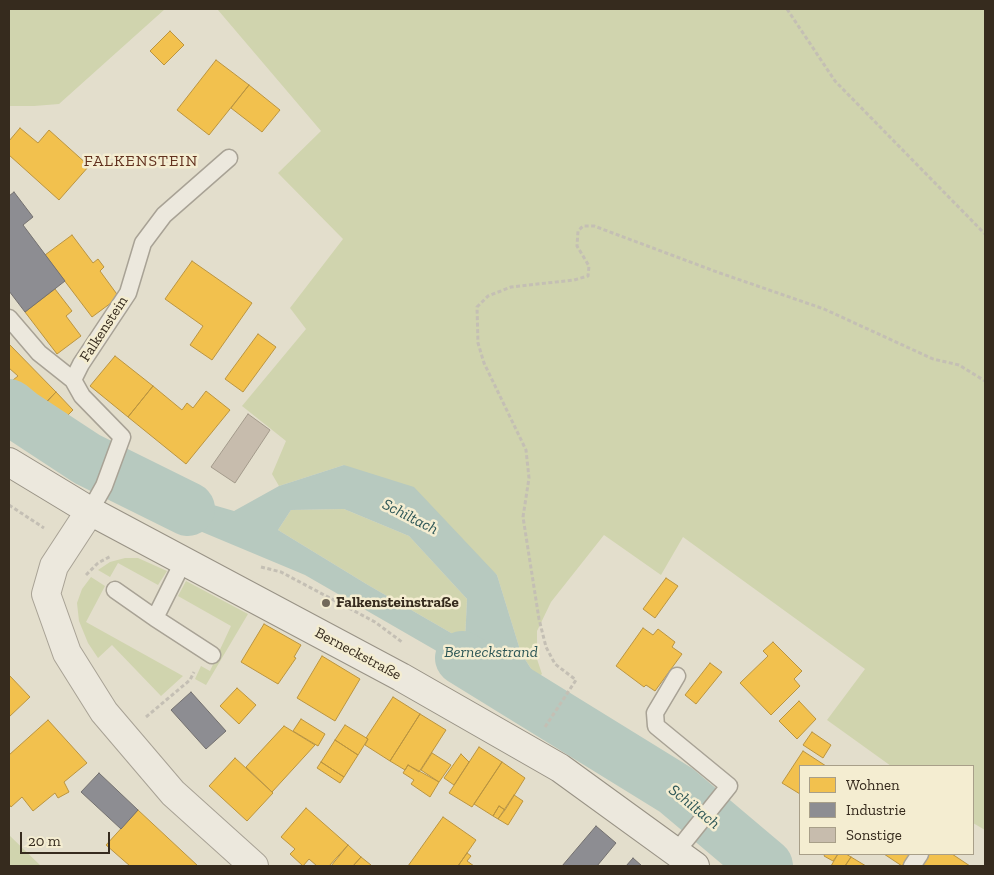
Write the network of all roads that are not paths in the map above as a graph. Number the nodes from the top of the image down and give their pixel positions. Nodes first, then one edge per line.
1 (229, 158) dead end
2 (9, 318) edge
3 (73, 380) junction
4 (9, 462) edge
5 (90, 510) junction
6 (184, 560) junction
7 (116, 590) dead end
8 (155, 618) junction
9 (208, 652) road end
10 (677, 676) dead end
11 (919, 855) edge
12 (686, 859) edge
13 (254, 866) edge
14 (912, 866) edge

1 - 3 lane, Falkenstein
2 - 3 lane
3 - 5 lane, Falkenstein
4 - 5 main road, Berneckstraße
5 - 6 main road, Berneckstraße
5 - 13 main road
6 - 8 lane
6 - 12 main road, Berneckstraße
7 - 8 lane
8 - 9 lane
10 - 12 lane
11 - 14 lane

